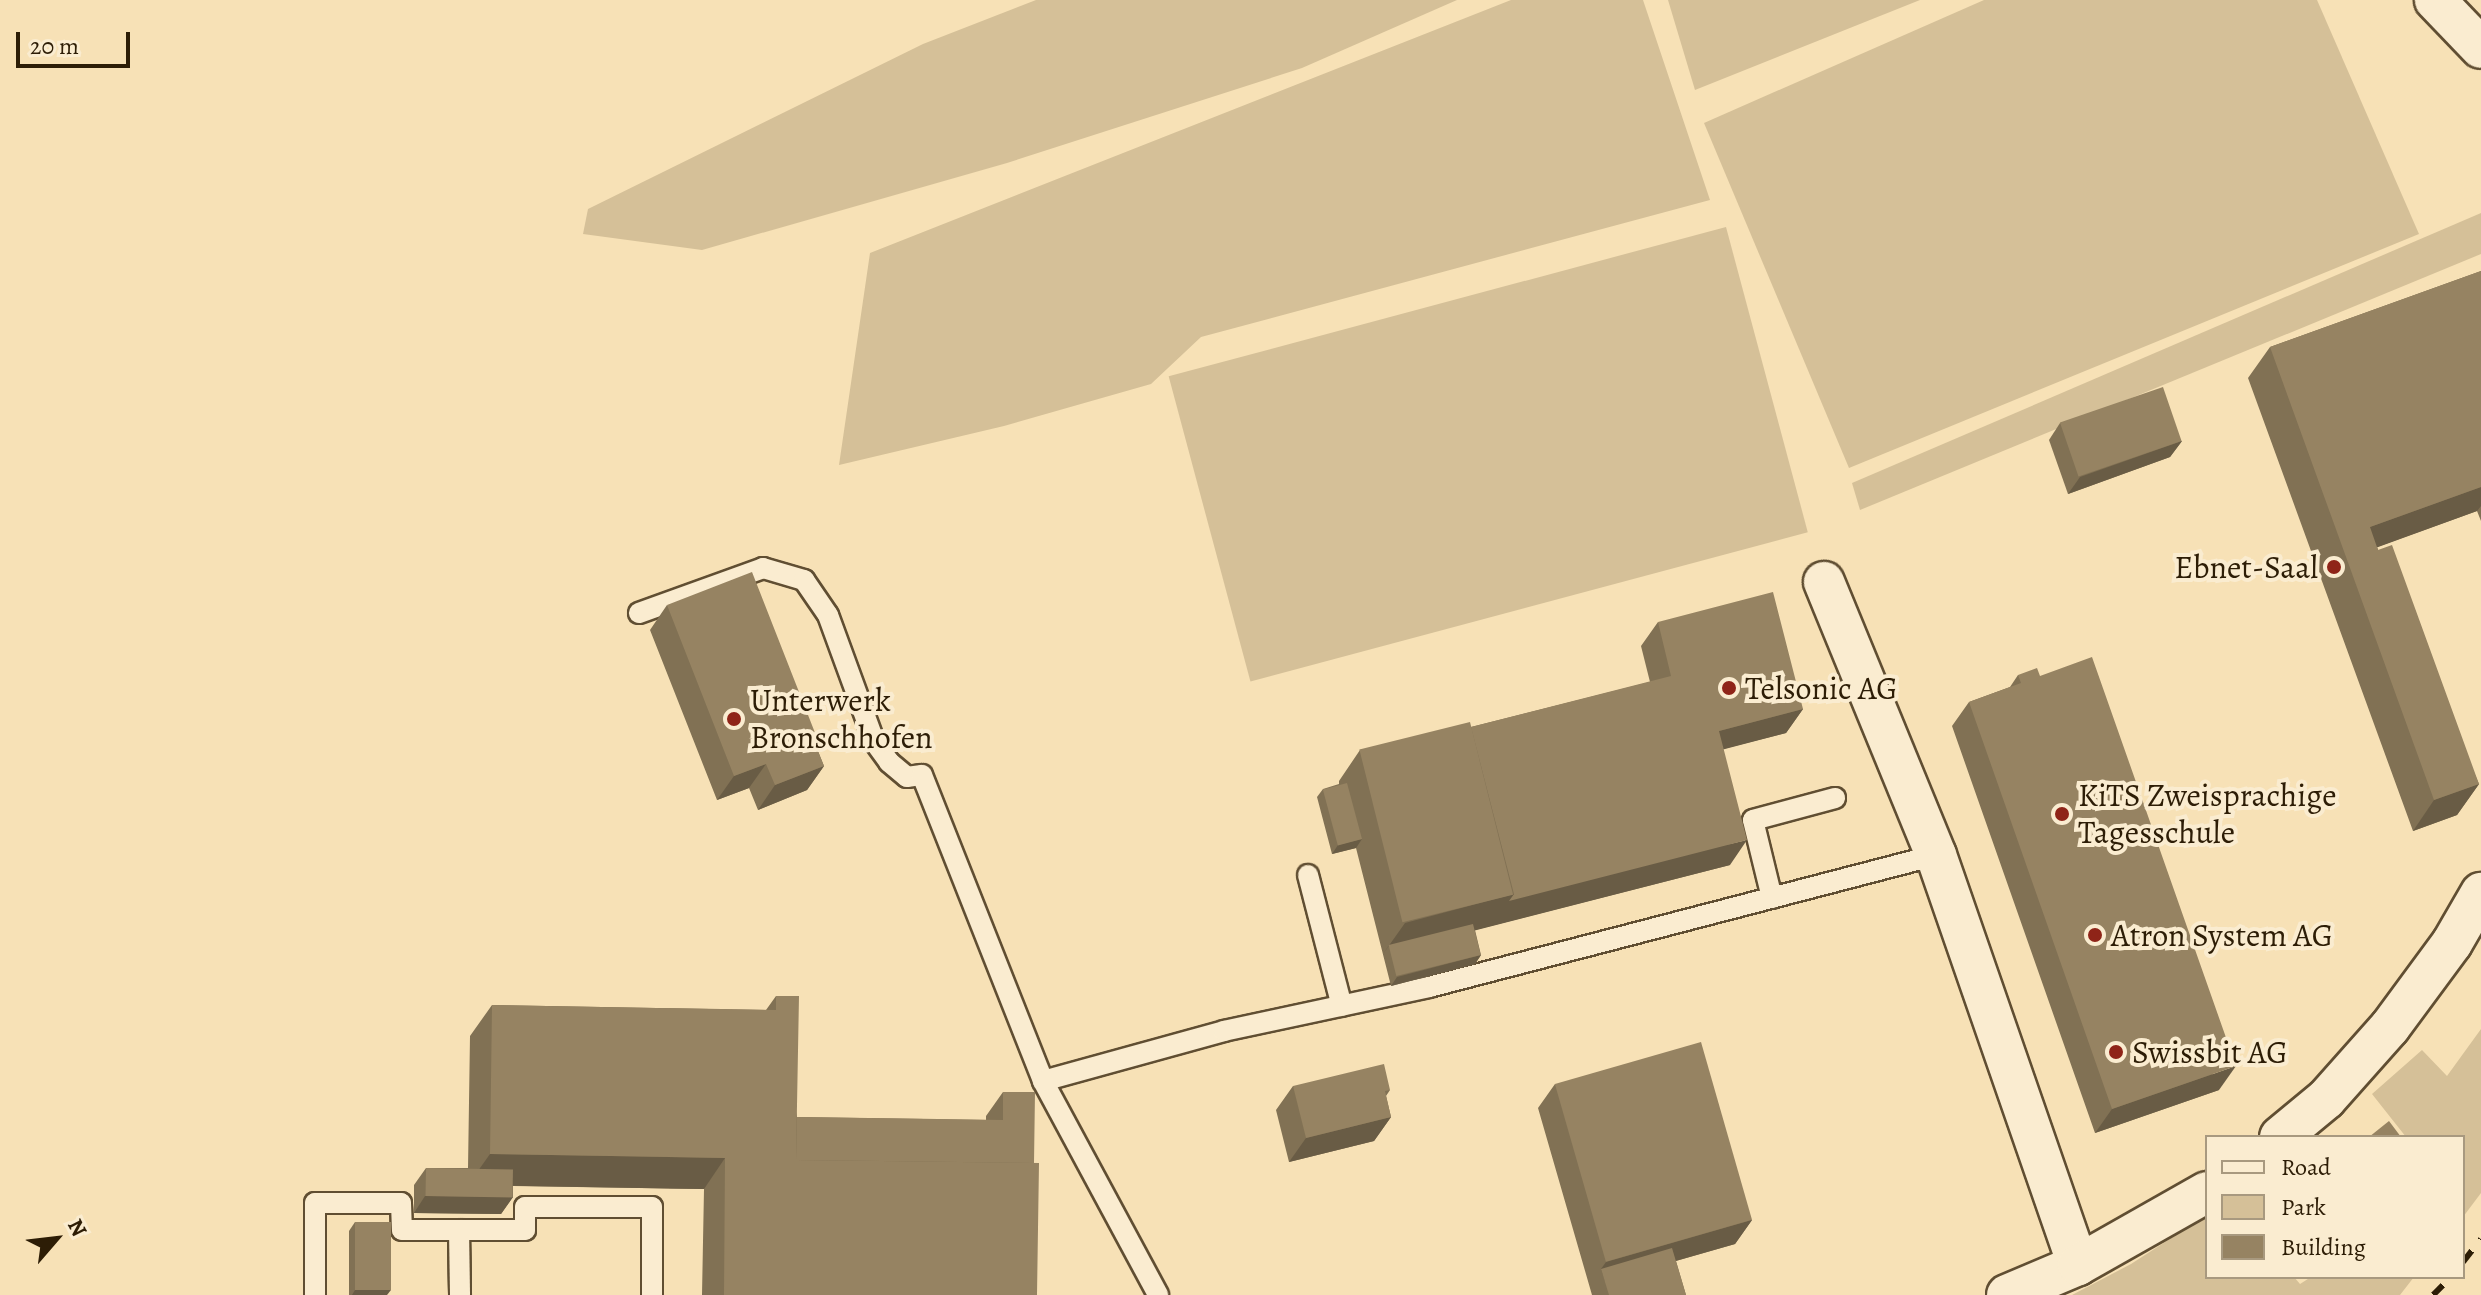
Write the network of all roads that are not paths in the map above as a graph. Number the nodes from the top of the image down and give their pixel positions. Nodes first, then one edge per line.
1 (2435, 0) edge
2 (2481, 48) edge
3 (1824, 582) dead end
4 (639, 613) dead end
5 (1835, 798) dead end
6 (1936, 855) junction
7 (1308, 875) dead end
8 (2481, 893) edge
9 (1772, 898) junction
10 (1342, 1006) junction
11 (1043, 1081) junction
12 (2282, 1135) edge
13 (2205, 1193) edge
14 (459, 1230) junction
15 (2078, 1265) junction
16 (315, 1295) edge
17 (460, 1295) edge
18 (652, 1295) edge
19 (1158, 1295) edge
20 (2007, 1295) edge

1 - 2 street
3 - 6 street
4 - 11 lane
5 - 9 lane
6 - 9 lane
6 - 15 street
7 - 10 lane
8 - 12 street
9 - 10 lane
10 - 11 lane
11 - 19 lane
13 - 15 street
14 - 16 lane
14 - 17 lane
14 - 18 lane
15 - 20 street

